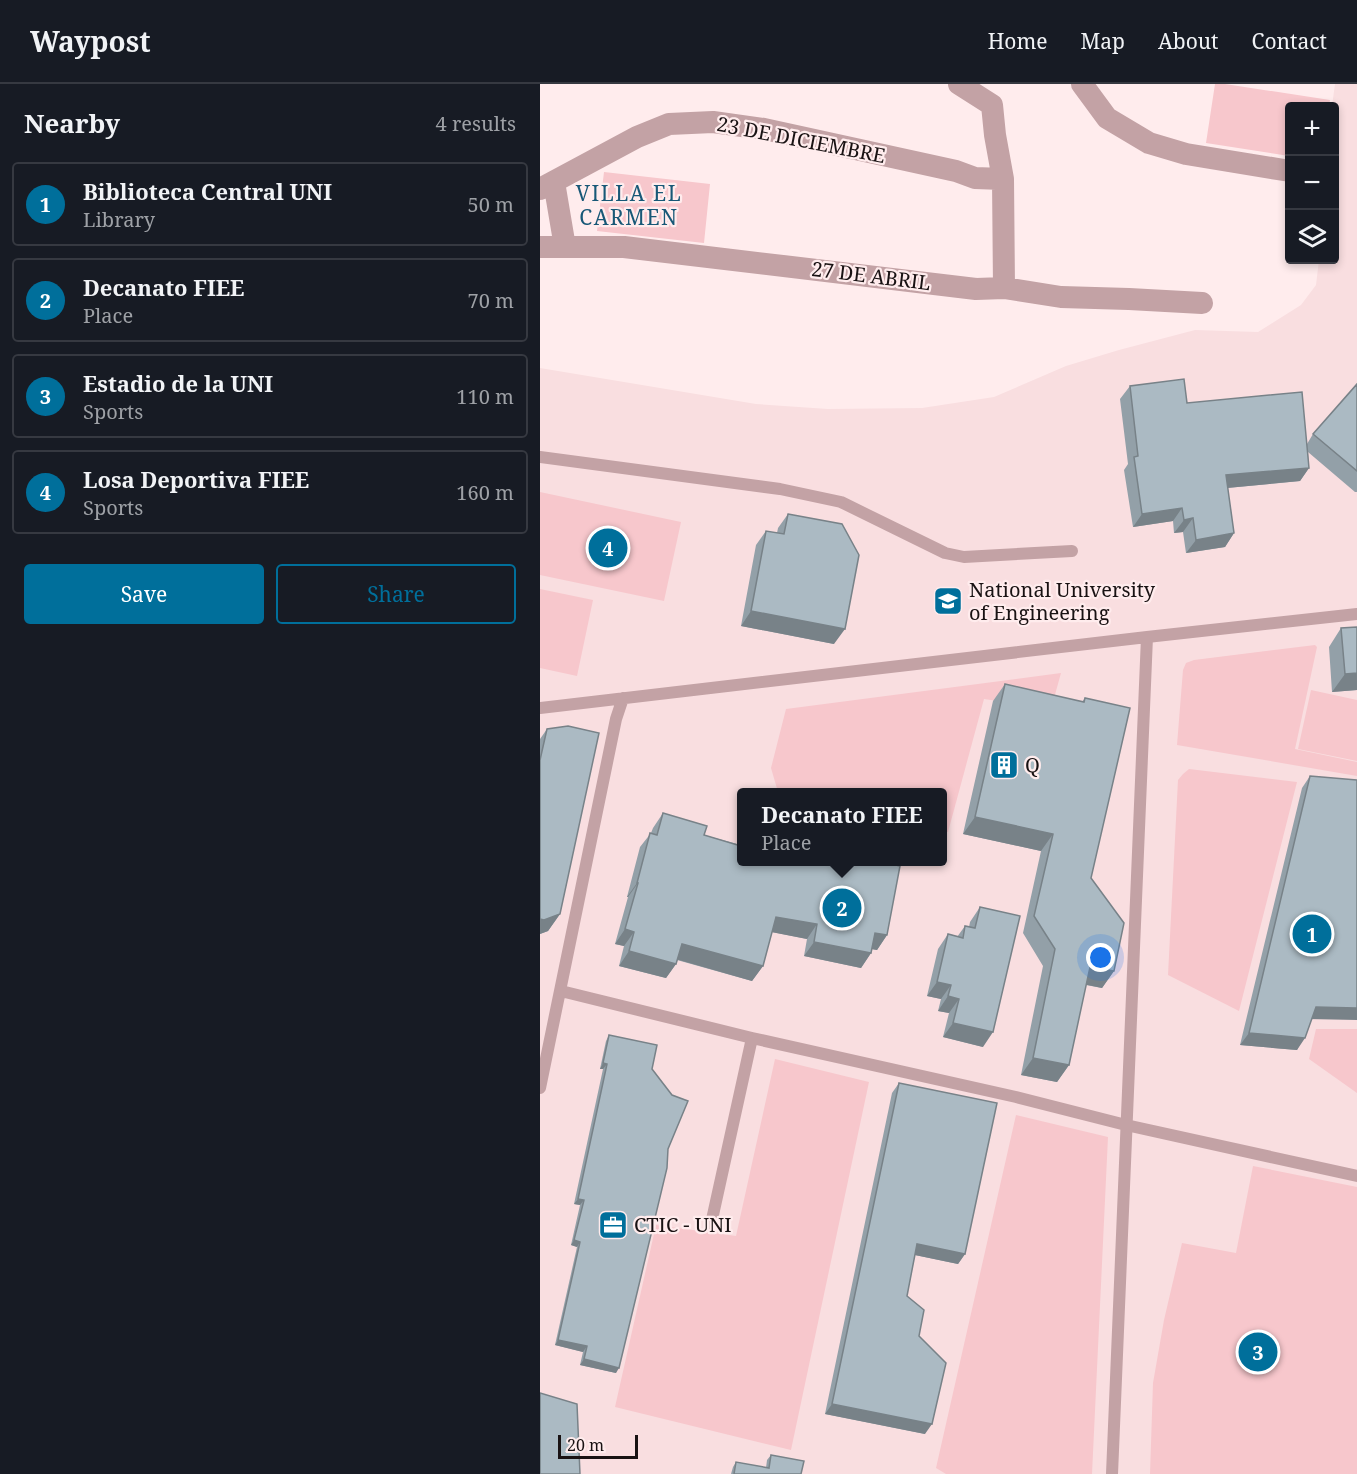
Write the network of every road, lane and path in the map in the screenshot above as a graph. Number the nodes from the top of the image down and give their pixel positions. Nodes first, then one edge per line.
1 (959, 84) edge
2 (1082, 84) edge
3 (1285, 170) edge
4 (1003, 179) junction
5 (547, 185) edge
6 (540, 247) edge
7 (565, 247) junction
8 (1004, 288) junction
9 (1202, 303) dead end
10 (540, 457) edge
11 (1072, 551) dead end
12 (1357, 614) edge
13 (1147, 637) junction
14 (624, 698) junction
15 (540, 708) edge
16 (561, 991) junction
17 (752, 1038) junction
18 (540, 1088) edge
19 (1126, 1125) junction
20 (1357, 1176) edge
21 (711, 1224) dead end
22 (1112, 1474) edge

1 - 4 street
2 - 3 street
4 - 5 street, 23 DE DICIEMBRE
4 - 8 street
5 - 7 street
6 - 7 street, 27 DE ABRIL
7 - 8 street, 27 DE ABRIL
8 - 9 street, 27 DE ABRIL
10 - 11 lane
12 - 13 lane
13 - 14 lane
13 - 19 lane
14 - 15 lane
14 - 16 lane
16 - 17 lane
16 - 18 lane
17 - 19 lane
17 - 21 lane
19 - 20 lane
19 - 22 lane

